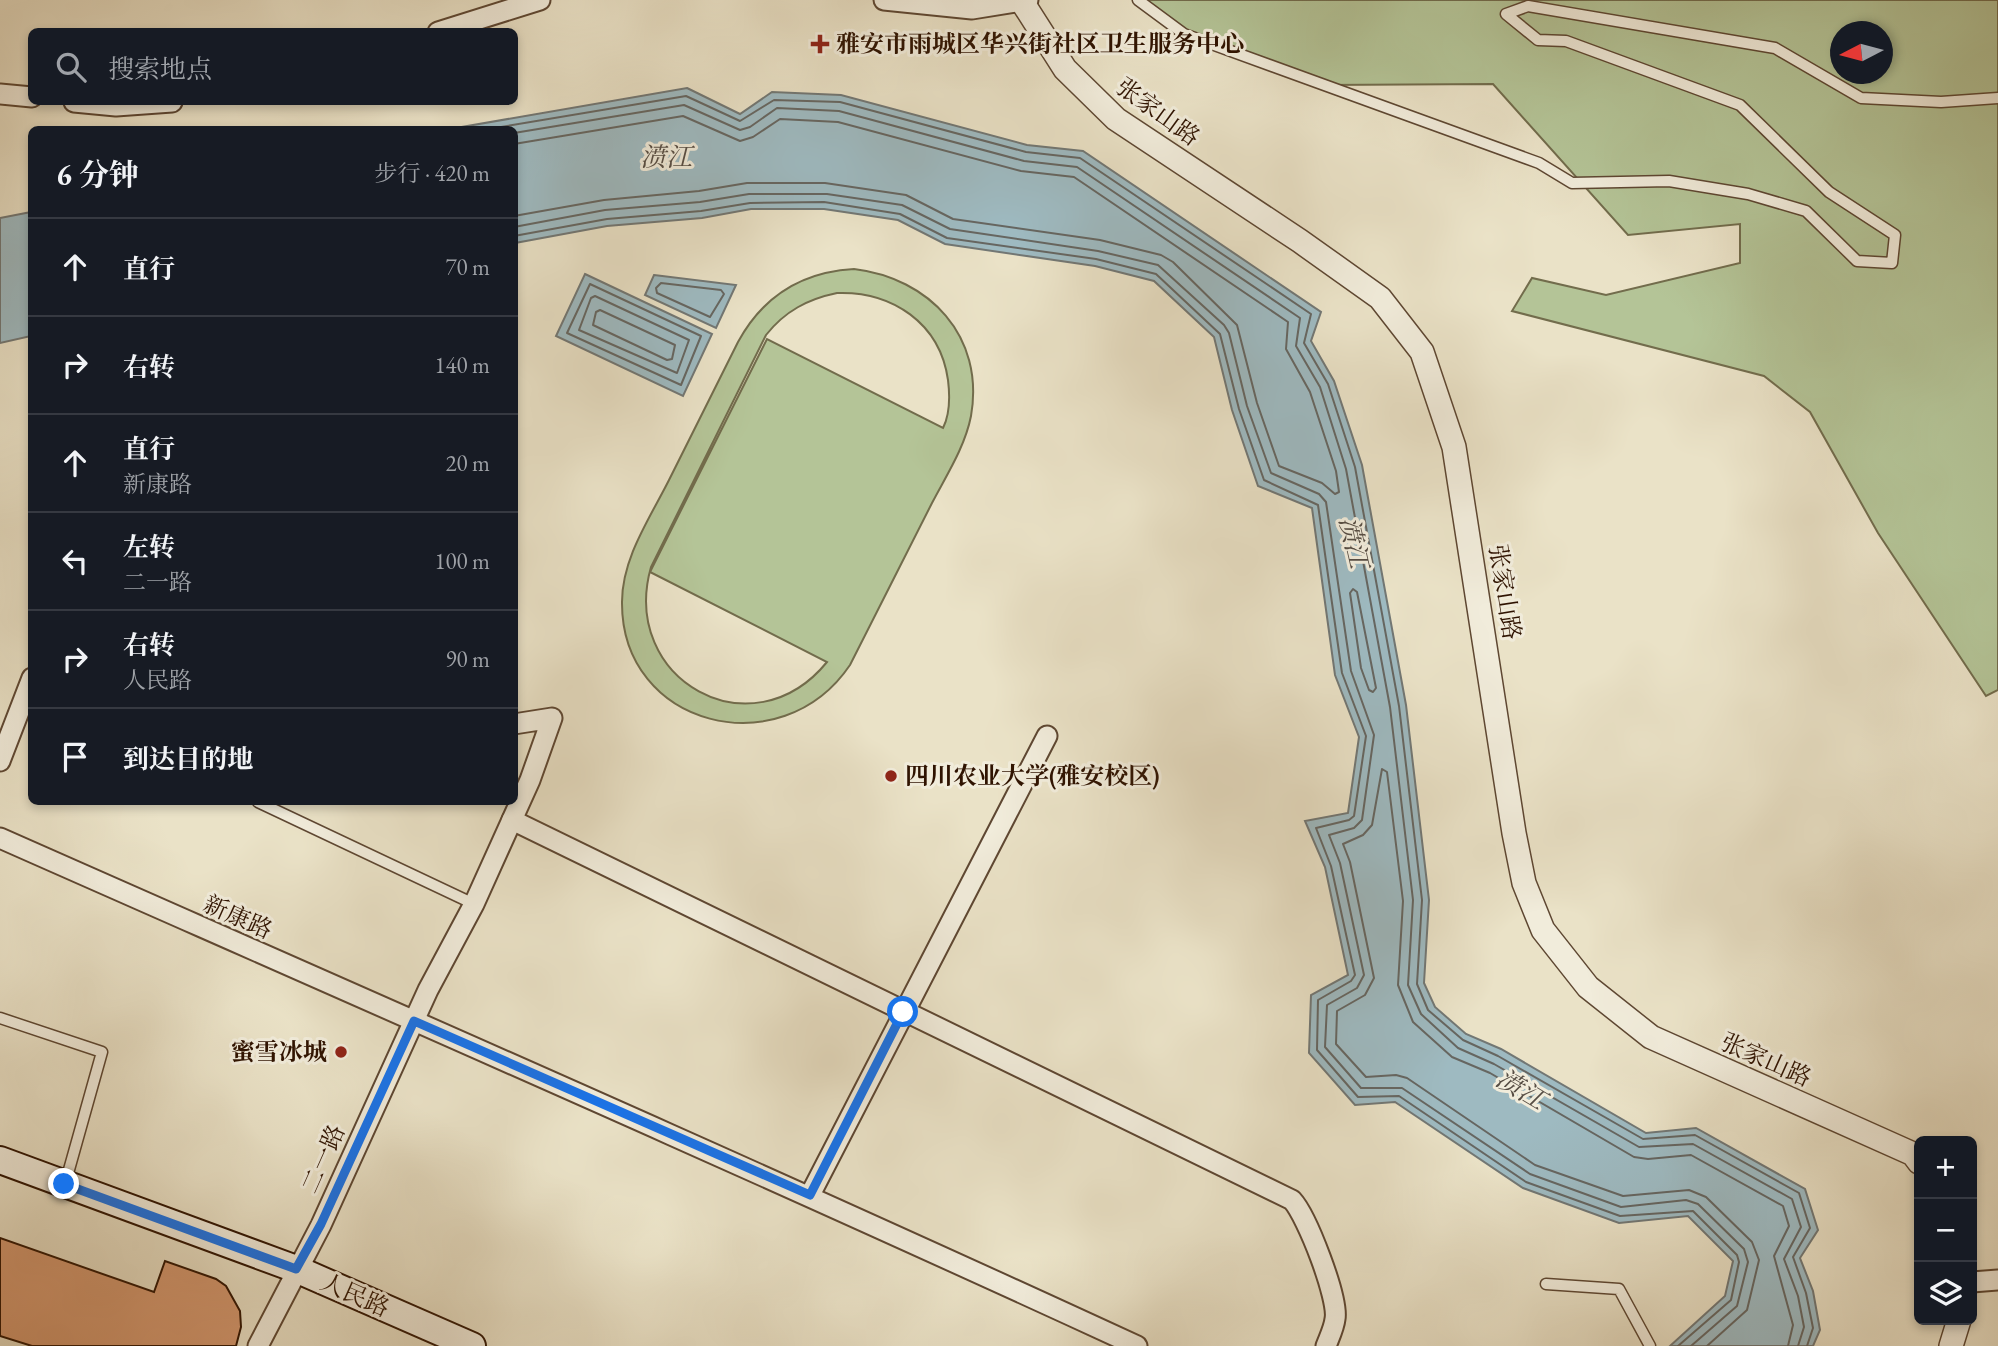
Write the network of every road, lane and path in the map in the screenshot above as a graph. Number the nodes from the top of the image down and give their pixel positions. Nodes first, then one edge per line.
1 (540, 0) edge
2 (884, 0) edge
3 (1138, 0) edge
4 (1023, 1) edge
5 (451, 28) edge
6 (0, 94) edge
7 (28, 97) edge
8 (1998, 98) edge
9 (106, 105) edge
10 (130, 105) edge
11 (28, 688) edge
12 (518, 723) edge
13 (1047, 736) dead end
14 (0, 761) edge
15 (264, 805) edge
16 (518, 805) edge
17 (518, 805) edge
18 (512, 820) junction
19 (0, 838) edge
20 (474, 904) junction
21 (903, 1012) junction
22 (0, 1018) edge
23 (414, 1021) junction
24 (1914, 1156) edge
25 (0, 1160) edge
26 (64, 1184) junction
27 (810, 1195) junction
28 (296, 1269) junction
29 (1998, 1280) edge
30 (1977, 1282) edge
31 (1546, 1284) dead end
32 (1957, 1325) edge
33 (258, 1346) edge
34 (472, 1346) edge
35 (1137, 1346) edge
36 (1326, 1346) edge
37 (1650, 1346) edge
38 (1951, 1346) edge

1 - 5 street
2 - 4 street
3 - 8 lane
4 - 24 street, 张家山路
6 - 7 street
9 - 10 street
11 - 14 street
12 - 17 street, 二一路
13 - 21 street
15 - 20 lane
16 - 18 street, 二一路
18 - 20 street, 二一路
18 - 21 street
19 - 23 street, 新康路
20 - 23 street, 二一路
21 - 27 street
21 - 36 street
22 - 26 lane
23 - 27 street, 新康路
23 - 28 street, 二一路
25 - 26 main road, 人民路
26 - 28 main road, 人民路
27 - 35 street, 新康路
28 - 33 street, 二一路
28 - 34 main road, 人民路
29 - 30 street
31 - 37 lane
32 - 38 street

